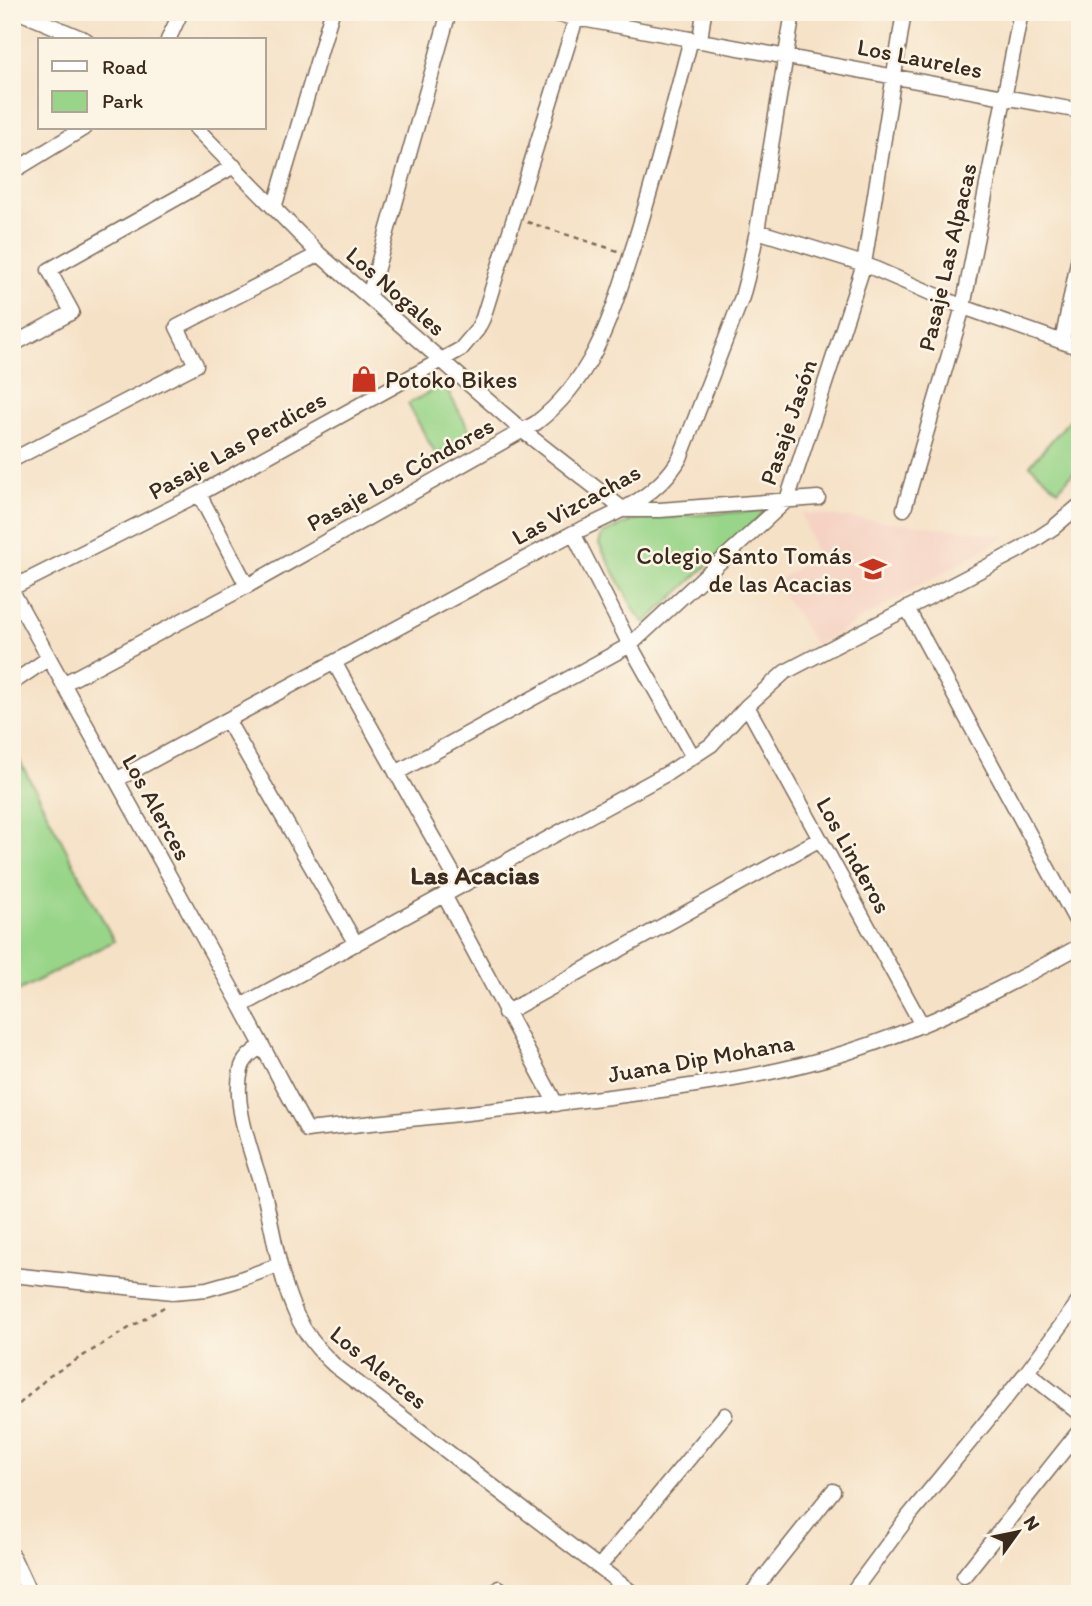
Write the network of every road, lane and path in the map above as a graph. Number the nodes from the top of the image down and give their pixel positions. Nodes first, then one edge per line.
1 (19, 12) edge
2 (181, 12) edge
3 (332, 12) edge
4 (449, 12) edge
5 (544, 12) edge
6 (704, 12) edge
7 (793, 12) edge
8 (904, 12) edge
9 (1021, 12) edge
10 (577, 15) edge
11 (81, 38) edge
12 (169, 38) edge
13 (695, 39) junction
14 (785, 56) junction
15 (894, 76) junction
16 (1005, 97) junction
17 (1080, 111) edge
18 (81, 130) edge
19 (197, 130) edge
20 (234, 166) junction
21 (12, 172) edge
22 (274, 208) junction
23 (514, 218) junction
24 (757, 231) junction
25 (1080, 252) edge
26 (319, 254) junction
27 (631, 255) junction
28 (864, 264) junction
29 (369, 296) junction
30 (963, 307) junction
31 (1062, 342) junction
32 (12, 345) edge
33 (1080, 348) edge
34 (439, 359) junction
35 (523, 431) junction
36 (12, 460) edge
37 (199, 494) junction
38 (818, 498) dead end
39 (787, 500) junction
40 (1080, 505) edge
41 (904, 509) dead end
42 (624, 510) junction
43 (573, 533) junction
44 (247, 586) junction
45 (12, 590) edge
46 (907, 608) junction
47 (630, 645) junction
48 (49, 658) junction
49 (334, 662) junction
50 (12, 683) edge
51 (63, 684) junction
52 (747, 706) junction
53 (227, 720) junction
54 (693, 757) junction
55 (396, 773) junction
56 (116, 780) junction
57 (820, 839) junction
58 (460, 886) junction
59 (444, 895) junction
60 (1080, 928) edge
61 (356, 944) junction
62 (1080, 946) edge
63 (241, 1006) junction
64 (505, 1013) junction
65 (922, 1025) junction
66 (261, 1046) junction
67 (556, 1104) junction
68 (307, 1130) joint
69 (279, 1265) junction
70 (12, 1275) edge
71 (185, 1291) junction
72 (1080, 1300) edge
73 (1027, 1372) junction
74 (12, 1411) edge
75 (1080, 1414) edge
76 (725, 1415) dead end
77 (1080, 1430) edge
78 (833, 1491) dead end
79 (12, 1555) edge
80 (599, 1567) junction
81 (964, 1576) dead end
82 (30, 1594) edge
83 (634, 1594) edge
84 (751, 1594) edge
85 (851, 1594) edge

1 - 11 street
2 - 12 street
3 - 22 street
4 - 29 street
5 - 10 street, Los Laureles
6 - 13 street, Pasaje Los Cóndores
7 - 14 street, Las Vizcachas
8 - 15 street, Pasaje Jasón
9 - 16 street, Pasaje Las Alpacas
10 - 13 street, Los Laureles
10 - 23 street, Pasaje Las Perdices
13 - 14 street, Los Laureles
13 - 27 street, Pasaje Los Cóndores
14 - 15 street, Los Laureles
14 - 24 street, Las Vizcachas
15 - 16 street, Los Laureles
15 - 28 street, Pasaje Jasón
16 - 17 street, Los Laureles
16 - 30 street, Pasaje Las Alpacas
18 - 21 street
19 - 20 street, Los Nogales
20 - 22 street, Los Nogales
20 - 32 street
22 - 26 street, Los Nogales
23 - 27 path
23 - 34 street, Pasaje Las Perdices
24 - 28 street
24 - 42 street, Las Vizcachas
25 - 31 street
26 - 29 street, Los Nogales
26 - 36 street
27 - 35 street, Pasaje Los Cóndores
28 - 30 street
28 - 39 street, Pasaje Jasón
29 - 34 street, Los Nogales
30 - 31 street
30 - 41 street, Pasaje Las Alpacas
31 - 33 street
34 - 35 street, Los Nogales
34 - 37 street, Pasaje Las Perdices
35 - 42 street, Los Nogales
35 - 44 street, Pasaje Los Cóndores
37 - 44 street
37 - 45 street, Pasaje Las Perdices
38 - 39 street
39 - 42 street
39 - 47 street, Pasaje Jasón
40 - 46 street
42 - 43 street, Las Vizcachas
43 - 47 street
43 - 49 street, Las Vizcachas
44 - 51 street, Pasaje Los Cóndores
45 - 48 street, Los Alerces
46 - 52 street
46 - 60 street
47 - 54 street
47 - 55 street, Pasaje Jasón
48 - 50 street
48 - 51 street, Los Alerces
49 - 53 street, Las Vizcachas
49 - 55 street
51 - 56 street, Los Alerces
52 - 54 street
52 - 57 street, Los Linderos
53 - 56 street, Las Vizcachas
53 - 61 street
54 - 58 street
55 - 58 street
56 - 63 street, Los Alerces
57 - 64 street
57 - 65 street, Los Linderos
58 - 59 street
59 - 61 street
59 - 64 street
61 - 63 street
62 - 65 street, Juana Dip Mohana
63 - 66 street, Los Alerces
64 - 67 street
65 - 67 street, Juana Dip Mohana
66 - 68 street, Los Alerces
66 - 69 street, Los Alerces
67 - 68 street, Juana Dip Mohana
69 - 71 street
69 - 80 street, Los Alerces
70 - 71 street
71 - 74 path
72 - 73 street
73 - 75 street
73 - 85 street
76 - 80 street
77 - 81 street
78 - 84 street
79 - 82 street
80 - 83 street, Los Alerces

